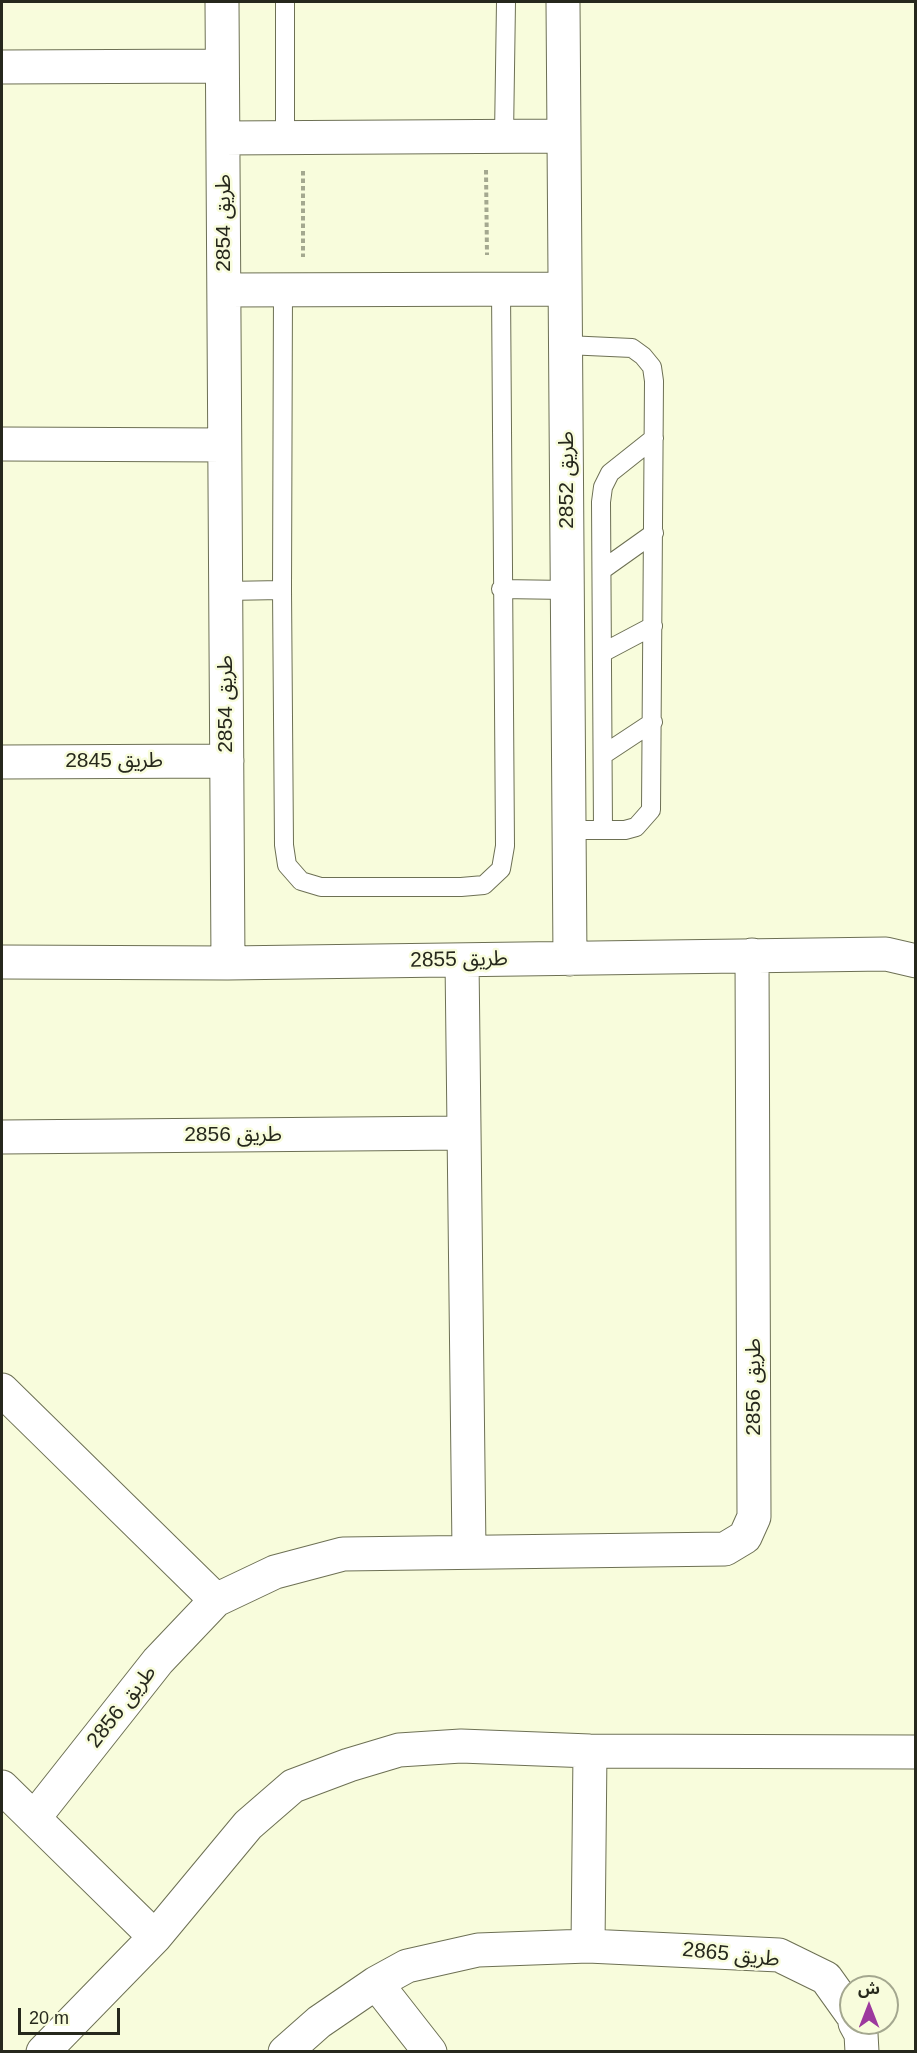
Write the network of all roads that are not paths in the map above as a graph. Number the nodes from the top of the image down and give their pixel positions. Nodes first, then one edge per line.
1 (222, 2) edge
2 (285, 2) edge
3 (506, 2) edge
4 (563, 2) edge
5 (222, 66) junction
6 (2, 67) edge
7 (495, 136) junction
8 (564, 136) junction
9 (294, 137) junction
10 (223, 138) junction
11 (494, 289) junction
12 (565, 289) junction
13 (224, 290) junction
14 (294, 290) junction
15 (566, 345) junction
16 (654, 438) junction
17 (2, 444) edge
18 (225, 445) junction
19 (654, 533) junction
20 (567, 536) junction
21 (601, 536) junction
22 (602, 570) junction
23 (501, 589) junction
24 (282, 590) junction
25 (567, 590) junction
26 (225, 591) junction
27 (653, 626) junction
28 (602, 653) junction
29 (653, 722) junction
30 (603, 755) junction
31 (226, 761) junction
32 (2, 762) edge
33 (569, 830) junction
34 (603, 830) junction
35 (752, 955) junction
36 (570, 959) junction
37 (462, 960) junction
38 (915, 961) edge
39 (2, 962) edge
40 (228, 963) junction
41 (464, 1133) junction
42 (2, 1137) edge
43 (2, 1390) edge
44 (469, 1551) junction
45 (216, 1600) junction
46 (590, 1751) junction
47 (915, 1752) edge
48 (2, 1787) edge
49 (34, 1818) junction
50 (155, 1937) junction
51 (588, 1946) junction
52 (376, 1983) junction
53 (839, 1996) edge
54 (861, 2035) edge
55 (43, 2052) edge
56 (285, 2052) edge
57 (430, 2052) edge
58 (862, 2052) edge

1 - 5 street, طريق 2854
2 - 9 lane
3 - 7 lane
4 - 8 street, طريق 2852
5 - 6 street
5 - 10 street, طريق 2854
7 - 8 street
7 - 9 street
8 - 12 street, طريق 2852
9 - 10 street
10 - 13 street, طريق 2854
11 - 12 street
11 - 14 street
11 - 23 lane
12 - 15 street, طريق 2852
13 - 14 street
13 - 18 street, طريق 2854
14 - 24 lane
15 - 16 lane
15 - 20 street, طريق 2852
16 - 19 lane
16 - 21 lane
17 - 18 street
18 - 26 street, طريق 2854
19 - 22 lane
19 - 27 lane
20 - 21 lane
20 - 25 street, طريق 2852
21 - 22 lane
22 - 28 lane
23 - 24 lane
23 - 25 lane
24 - 26 lane
25 - 33 street, طريق 2852
26 - 31 street, طريق 2854
27 - 28 lane
27 - 29 lane
28 - 30 lane
29 - 30 lane
29 - 34 lane
30 - 34 lane
31 - 32 street, طريق 2845
31 - 40 street, طريق 2854
33 - 34 lane
33 - 36 street, طريق 2852
35 - 36 street, طريق 2855
35 - 38 street, طريق 2855
35 - 44 street, طريق 2856
36 - 37 street, طريق 2855
37 - 40 street, طريق 2855
37 - 41 street
39 - 40 street, طريق 2855
41 - 42 street, طريق 2856
41 - 44 street
43 - 45 street
44 - 45 street, طريق 2856
45 - 49 street, طريق 2856
46 - 47 street
46 - 50 street
46 - 51 street
48 - 49 street
49 - 50 street
50 - 55 street
51 - 52 street, طريق 2865
51 - 53 street, طريق 2865
52 - 56 street, طريق 2865
52 - 57 street
54 - 58 street

